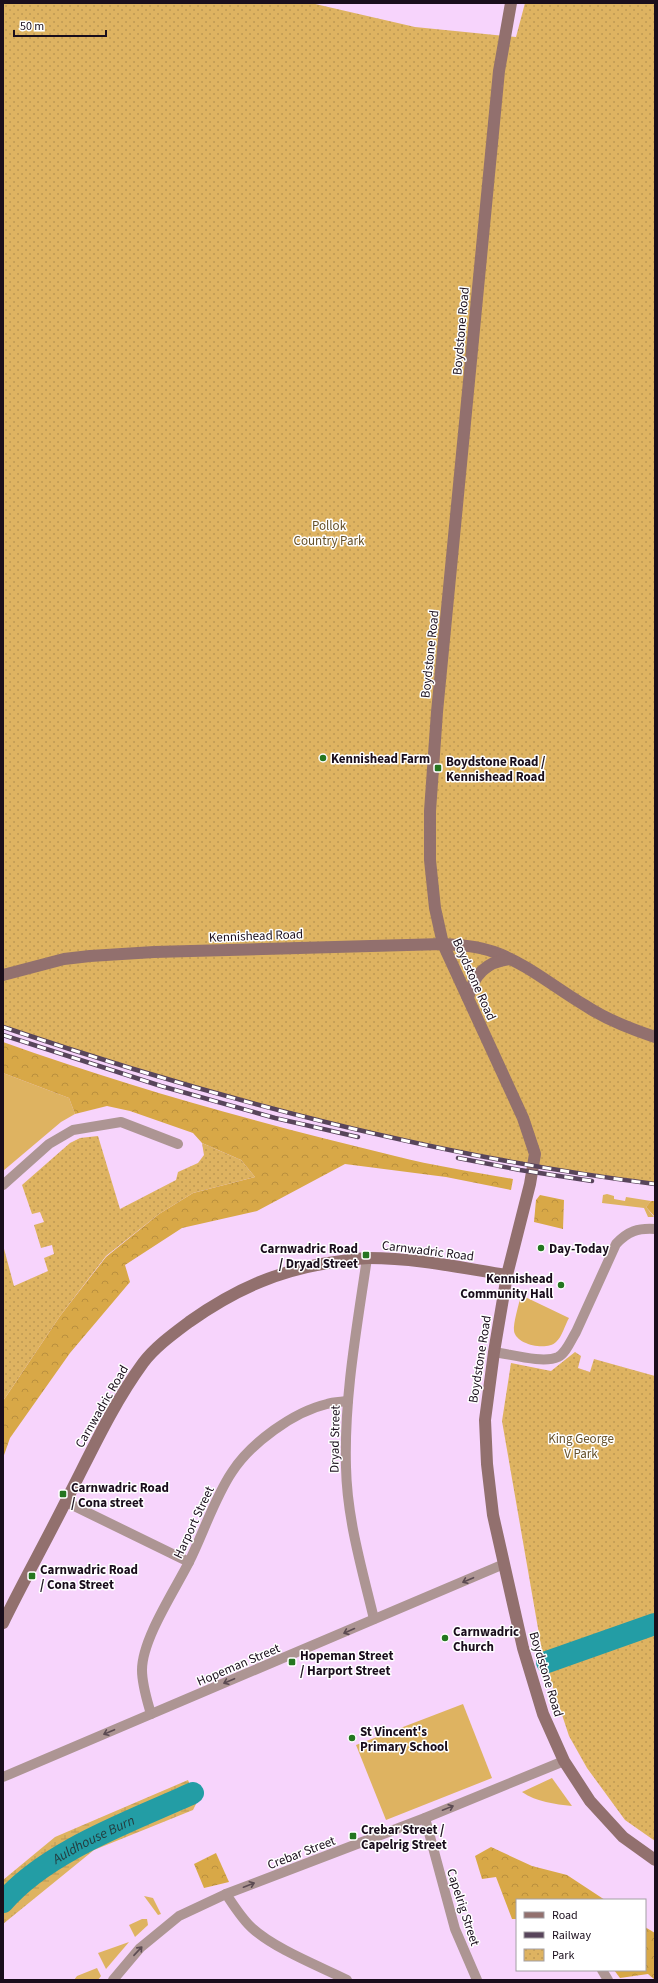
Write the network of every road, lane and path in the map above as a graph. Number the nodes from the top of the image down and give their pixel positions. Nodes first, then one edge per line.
1 (511, 3) edge
2 (443, 944) junction
3 (510, 959) junction
4 (3, 975) edge
5 (468, 998) junction
6 (655, 1038) edge
7 (178, 1144) dead end
8 (3, 1185) edge
9 (655, 1229) edge
10 (368, 1258) junction
11 (507, 1275) junction
12 (494, 1352) junction
13 (348, 1401) junction
14 (66, 1502) junction
15 (189, 1562) junction
16 (504, 1564) junction
17 (374, 1619) junction
18 (3, 1623) edge
19 (151, 1714) junction
20 (564, 1761) junction
21 (3, 1777) edge
22 (425, 1818) junction
23 (655, 1860) edge
24 (226, 1894) junction
25 (603, 1971) edge
26 (112, 1980) edge
27 (347, 1980) edge
28 (477, 1980) edge
29 (608, 1980) edge

1 - 2 street, Boydstone Road
2 - 3 street, Kennishead Road
2 - 4 street, Kennishead Road
2 - 5 street, Boydstone Road
3 - 5 street
3 - 6 street, Kennishead Road
5 - 11 street, Boydstone Road
7 - 8 street
9 - 12 street
10 - 11 street, Carnwadric Road
10 - 13 street, Dryad Street
10 - 14 street, Carnwadric Road
11 - 12 street, Boydstone Road
12 - 16 street, Boydstone Road
13 - 15 street, Harport Street
13 - 17 street, Dryad Street
14 - 15 street
14 - 18 street, Carnwadric Road
15 - 19 street, Harport Street
16 -> 17 street, Hopeman Street
16 - 20 street, Boydstone Road
17 -> 19 street, Hopeman Street
19 -> 21 street, Hopeman Street
22 -> 20 street, Crebar Street
20 - 23 street, Boydstone Road
24 -> 22 street, Crebar Street
22 - 28 street, Capelrig Street
26 -> 24 street, Crebar Street
24 - 27 street
25 - 29 street

